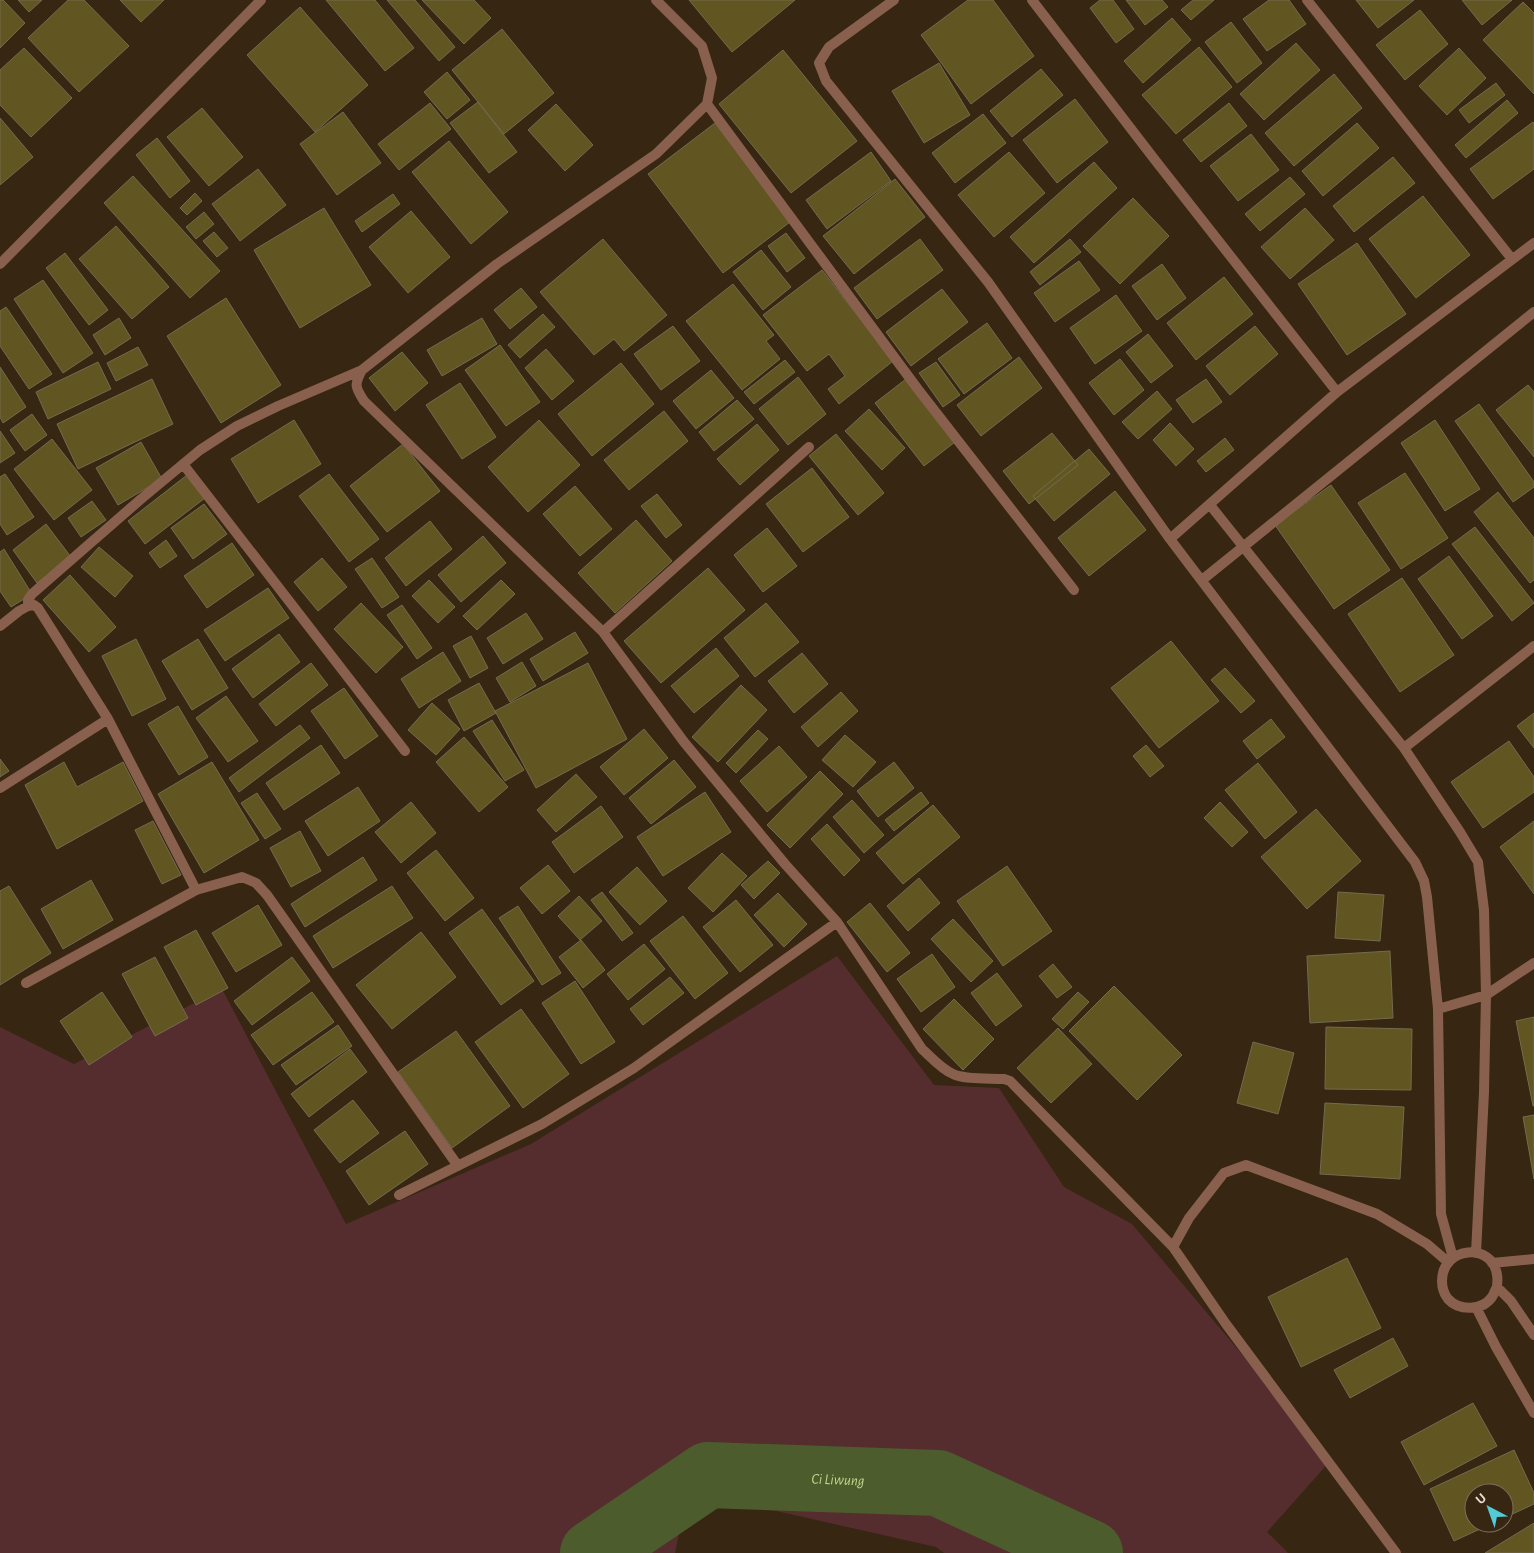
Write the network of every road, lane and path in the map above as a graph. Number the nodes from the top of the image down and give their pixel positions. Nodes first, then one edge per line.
1 (261, 0) edge
2 (656, 0) edge
3 (894, 0) edge
4 (1032, 0) edge
5 (1307, 0) edge
6 (707, 104) junction
7 (1534, 243) edge
8 (1512, 259) junction
9 (0, 264) edge
10 (1534, 312) edge
11 (362, 370) junction
12 (1337, 392) junction
13 (809, 446) dead end
14 (183, 464) junction
15 (1210, 505) junction
16 (1170, 539) junction
17 (1244, 547) junction
18 (1202, 580) junction
19 (1074, 590) dead end
20 (28, 606) junction
21 (0, 626) edge
22 (603, 632) junction
23 (1534, 646) edge
24 (108, 719) junction
25 (1404, 748) junction
26 (405, 751) dead end
27 (0, 788) edge
28 (196, 890) junction
29 (837, 922) junction
30 (1534, 963) edge
31 (26, 983) dead end
32 (1486, 995) junction
33 (1438, 1010) junction
34 (458, 1166) junction
35 (399, 1195) dead end
36 (1173, 1247) junction
37 (1476, 1253) junction
38 (1534, 1259) edge
39 (1450, 1260) junction
40 (1492, 1263) junction
41 (1497, 1287) junction
42 (1476, 1307) junction
43 (1534, 1335) edge
44 (1534, 1413) edge
45 (1396, 1553) edge

1 - 9 street
2 - 6 street
3 - 16 street
4 - 12 street
5 - 8 street
6 - 11 street
6 - 19 street
7 - 8 street
8 - 12 street
10 - 17 street
11 - 14 street
11 - 22 street
12 - 15 street
13 - 22 street
14 - 20 street
14 - 26 street
15 - 16 street
15 - 17 street
16 - 18 street
17 - 18 street
17 - 25 street
18 - 33 street
20 - 21 street
20 - 24 street
22 - 29 street
23 - 25 street
24 - 27 street
24 - 28 street
25 - 32 street
28 - 31 street
28 - 34 street
29 - 34 street
29 - 36 street
30 - 32 street
32 - 33 street
32 - 37 street
33 - 39 street
34 - 35 street
36 - 39 street
36 - 45 street
37 - 39 street
37 - 40 street
38 - 40 street
39 - 42 street
40 - 41 street
41 - 42 street
41 - 43 street
42 - 44 street

